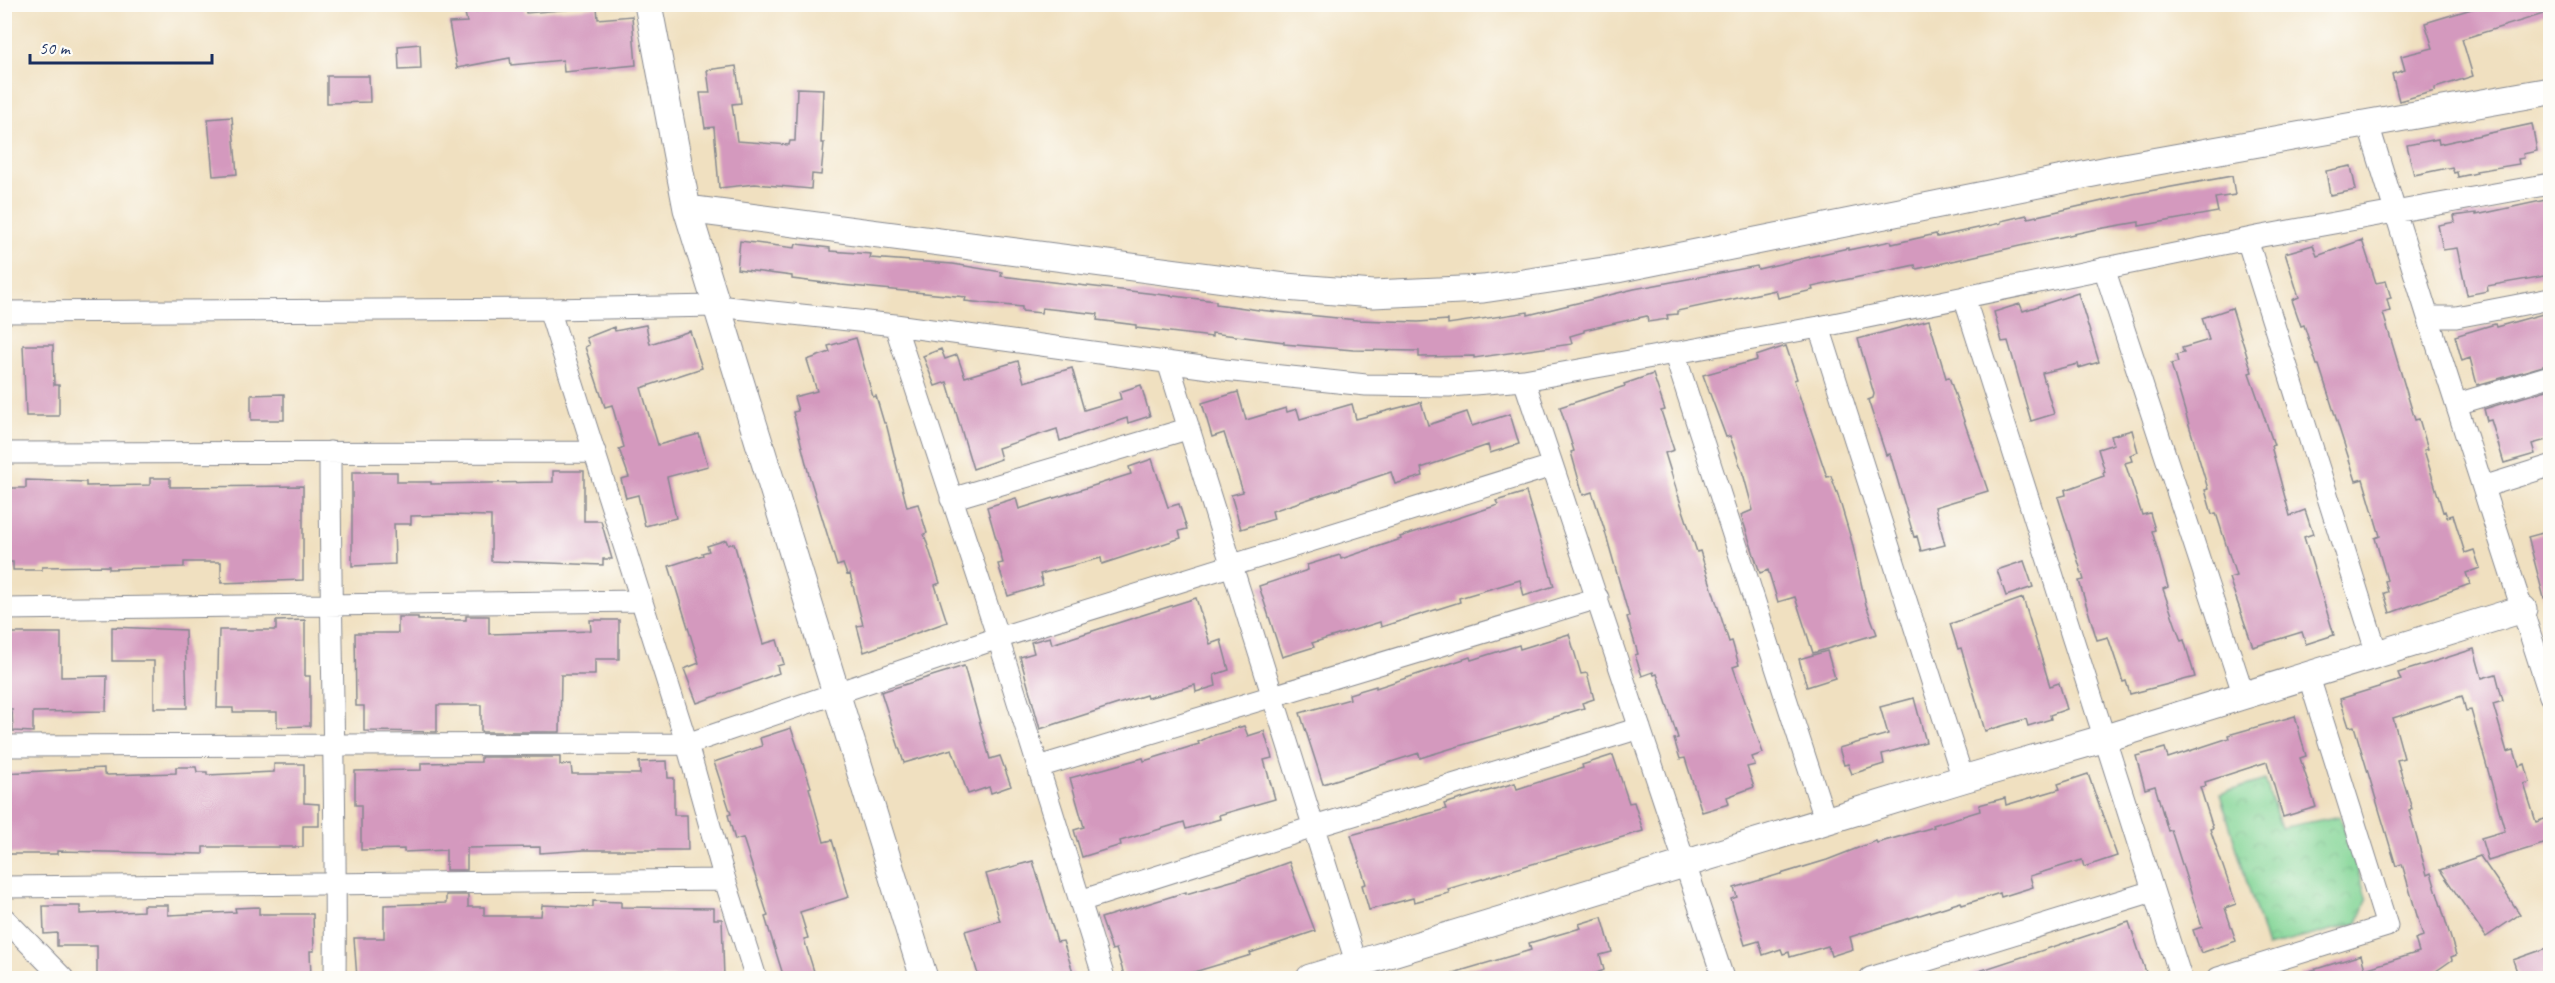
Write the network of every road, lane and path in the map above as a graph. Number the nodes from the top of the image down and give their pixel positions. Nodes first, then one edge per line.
1 (648, 4) edge
2 (2550, 91) edge
3 (2368, 124) junction
4 (2550, 184) edge
5 (687, 209) junction
6 (2395, 213) junction
7 (2247, 239) junction
8 (2104, 268) junction
9 (1964, 297) junction
10 (2550, 299) edge
11 (717, 306) junction
12 (549, 309) junction
13 (4, 312) edge
14 (2428, 317) junction
15 (895, 325) junction
16 (1819, 327) junction
17 (1674, 352) junction
18 (1168, 362) junction
19 (2550, 376) edge
20 (1524, 380) junction
21 (2457, 404) junction
22 (1187, 429) junction
23 (330, 452) junction
24 (594, 452) junction
25 (4, 453) edge
26 (1552, 466) junction
27 (2550, 466) edge
28 (2483, 487) junction
29 (951, 500) junction
30 (1233, 566) junction
31 (1598, 598) junction
32 (642, 601) junction
33 (330, 605) junction
34 (4, 609) edge
35 (2523, 609) junction
36 (998, 638) junction
37 (2377, 654) junction
38 (2308, 674) junction
39 (837, 694) junction
40 (2244, 696) junction
41 (2550, 696) edge
42 (1273, 697) junction
43 (1640, 728) junction
44 (2106, 738) junction
45 (687, 744) junction
46 (334, 745) junction
47 (4, 746) edge
48 (1038, 766) junction
49 (1963, 779) junction
50 (1826, 822) junction
51 (1314, 826) junction
52 (1684, 866) junction
53 (725, 880) junction
54 (336, 884) junction
55 (4, 887) edge
56 (2153, 891) junction
57 (1080, 901) junction
58 (4, 918) edge
59 (1359, 972) edge
60 (63, 978) edge
61 (335, 978) edge
62 (756, 978) edge
63 (924, 978) edge
64 (1104, 978) edge
65 (1310, 978) edge
66 (1723, 978) edge
67 (1870, 978) edge
68 (2181, 978) edge
69 (2218, 978) edge

1 - 5 street
2 - 3 street
3 - 5 street
3 - 6 street
4 - 6 street
5 - 11 street
6 - 7 street
6 - 14 street
7 - 8 street
7 - 37 street
8 - 9 street
8 - 40 street
9 - 16 street
9 - 44 street
10 - 14 street
11 - 12 street
11 - 15 street
11 - 39 street
12 - 13 street
12 - 24 street
14 - 21 street
15 - 18 street
15 - 29 street
16 - 17 street
16 - 49 street
17 - 20 street
17 - 50 street
18 - 20 street
18 - 22 street
19 - 21 street
20 - 26 street
21 - 28 street
22 - 29 street
22 - 30 street
23 - 24 street
23 - 25 street
23 - 33 street
24 - 32 street
26 - 30 street
26 - 31 street
27 - 28 street
28 - 35 street
29 - 36 street
30 - 36 street
30 - 42 street
31 - 42 street
31 - 43 street
32 - 33 street
32 - 45 street
33 - 34 street
33 - 46 street
35 - 37 street
35 - 41 street
36 - 39 street
36 - 48 street
37 - 38 street
38 - 40 street
38 - 69 street
39 - 45 street
39 - 63 street
40 - 44 street
42 - 48 street
42 - 51 street
43 - 51 street
43 - 52 street
44 - 49 street
44 - 56 street
45 - 46 street
45 - 53 street
46 - 47 street
46 - 54 street
48 - 57 street
49 - 50 street
50 - 52 street
51 - 57 street
51 - 59 street
52 - 59 street
52 - 66 street
53 - 54 street
53 - 62 street
54 - 55 street
54 - 61 street
56 - 67 street
56 - 68 street
57 - 64 street
58 - 60 street
59 - 65 street

